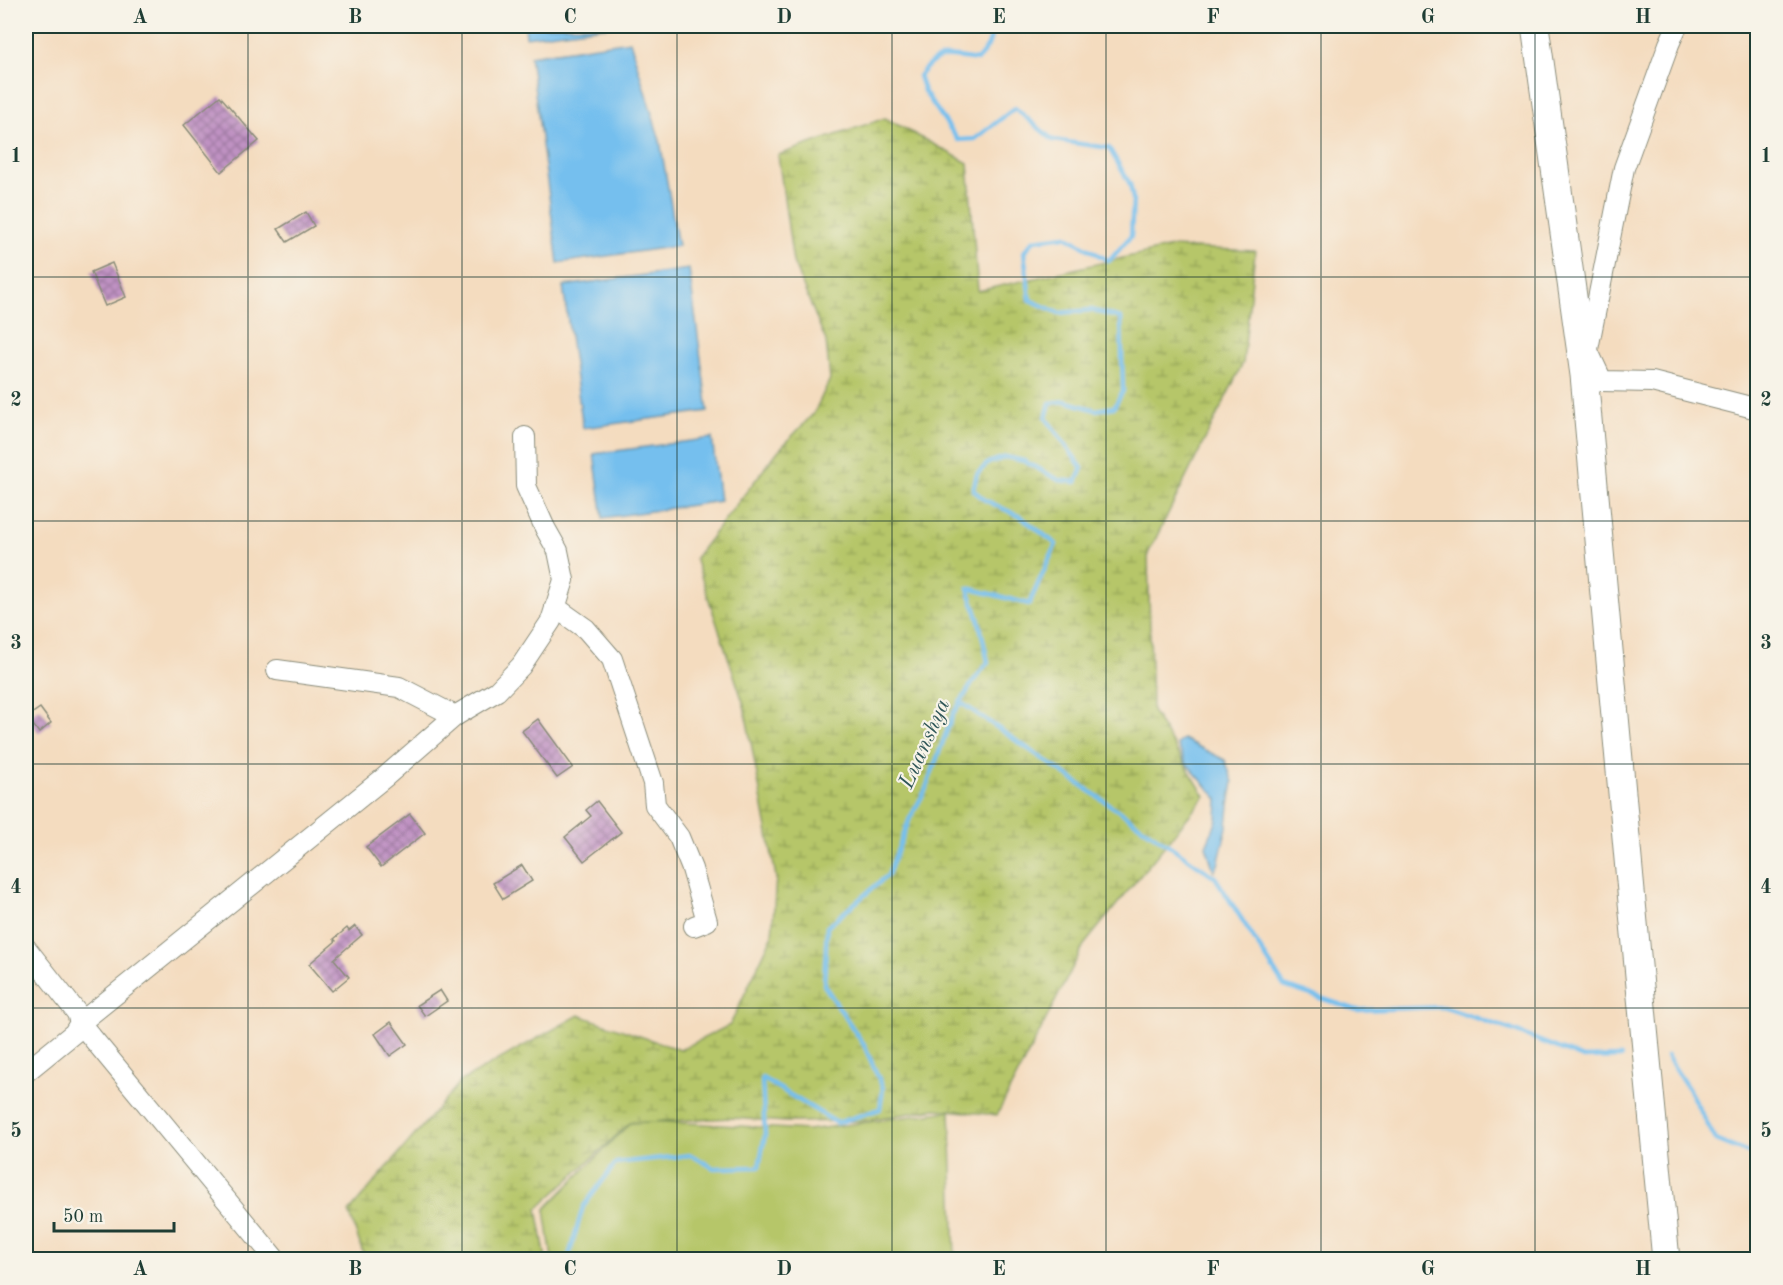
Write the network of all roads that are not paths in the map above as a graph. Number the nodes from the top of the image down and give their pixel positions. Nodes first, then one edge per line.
1 (1534, 26) edge
2 (1677, 26) edge
3 (1586, 362) junction
4 (1758, 409) edge
5 (525, 437) dead end
6 (555, 607) junction
7 (277, 670) dead end
8 (455, 717) junction
9 (694, 926) dead end
10 (26, 948) edge
11 (80, 1023) junction
12 (26, 1072) edge
13 (276, 1260) edge
14 (1666, 1260) edge

1 - 3 main road
2 - 3 street
3 - 4 street
3 - 14 main road
5 - 6 street
6 - 8 street
6 - 9 street
7 - 8 street
8 - 11 street
10 - 11 street
11 - 12 street
11 - 13 street

